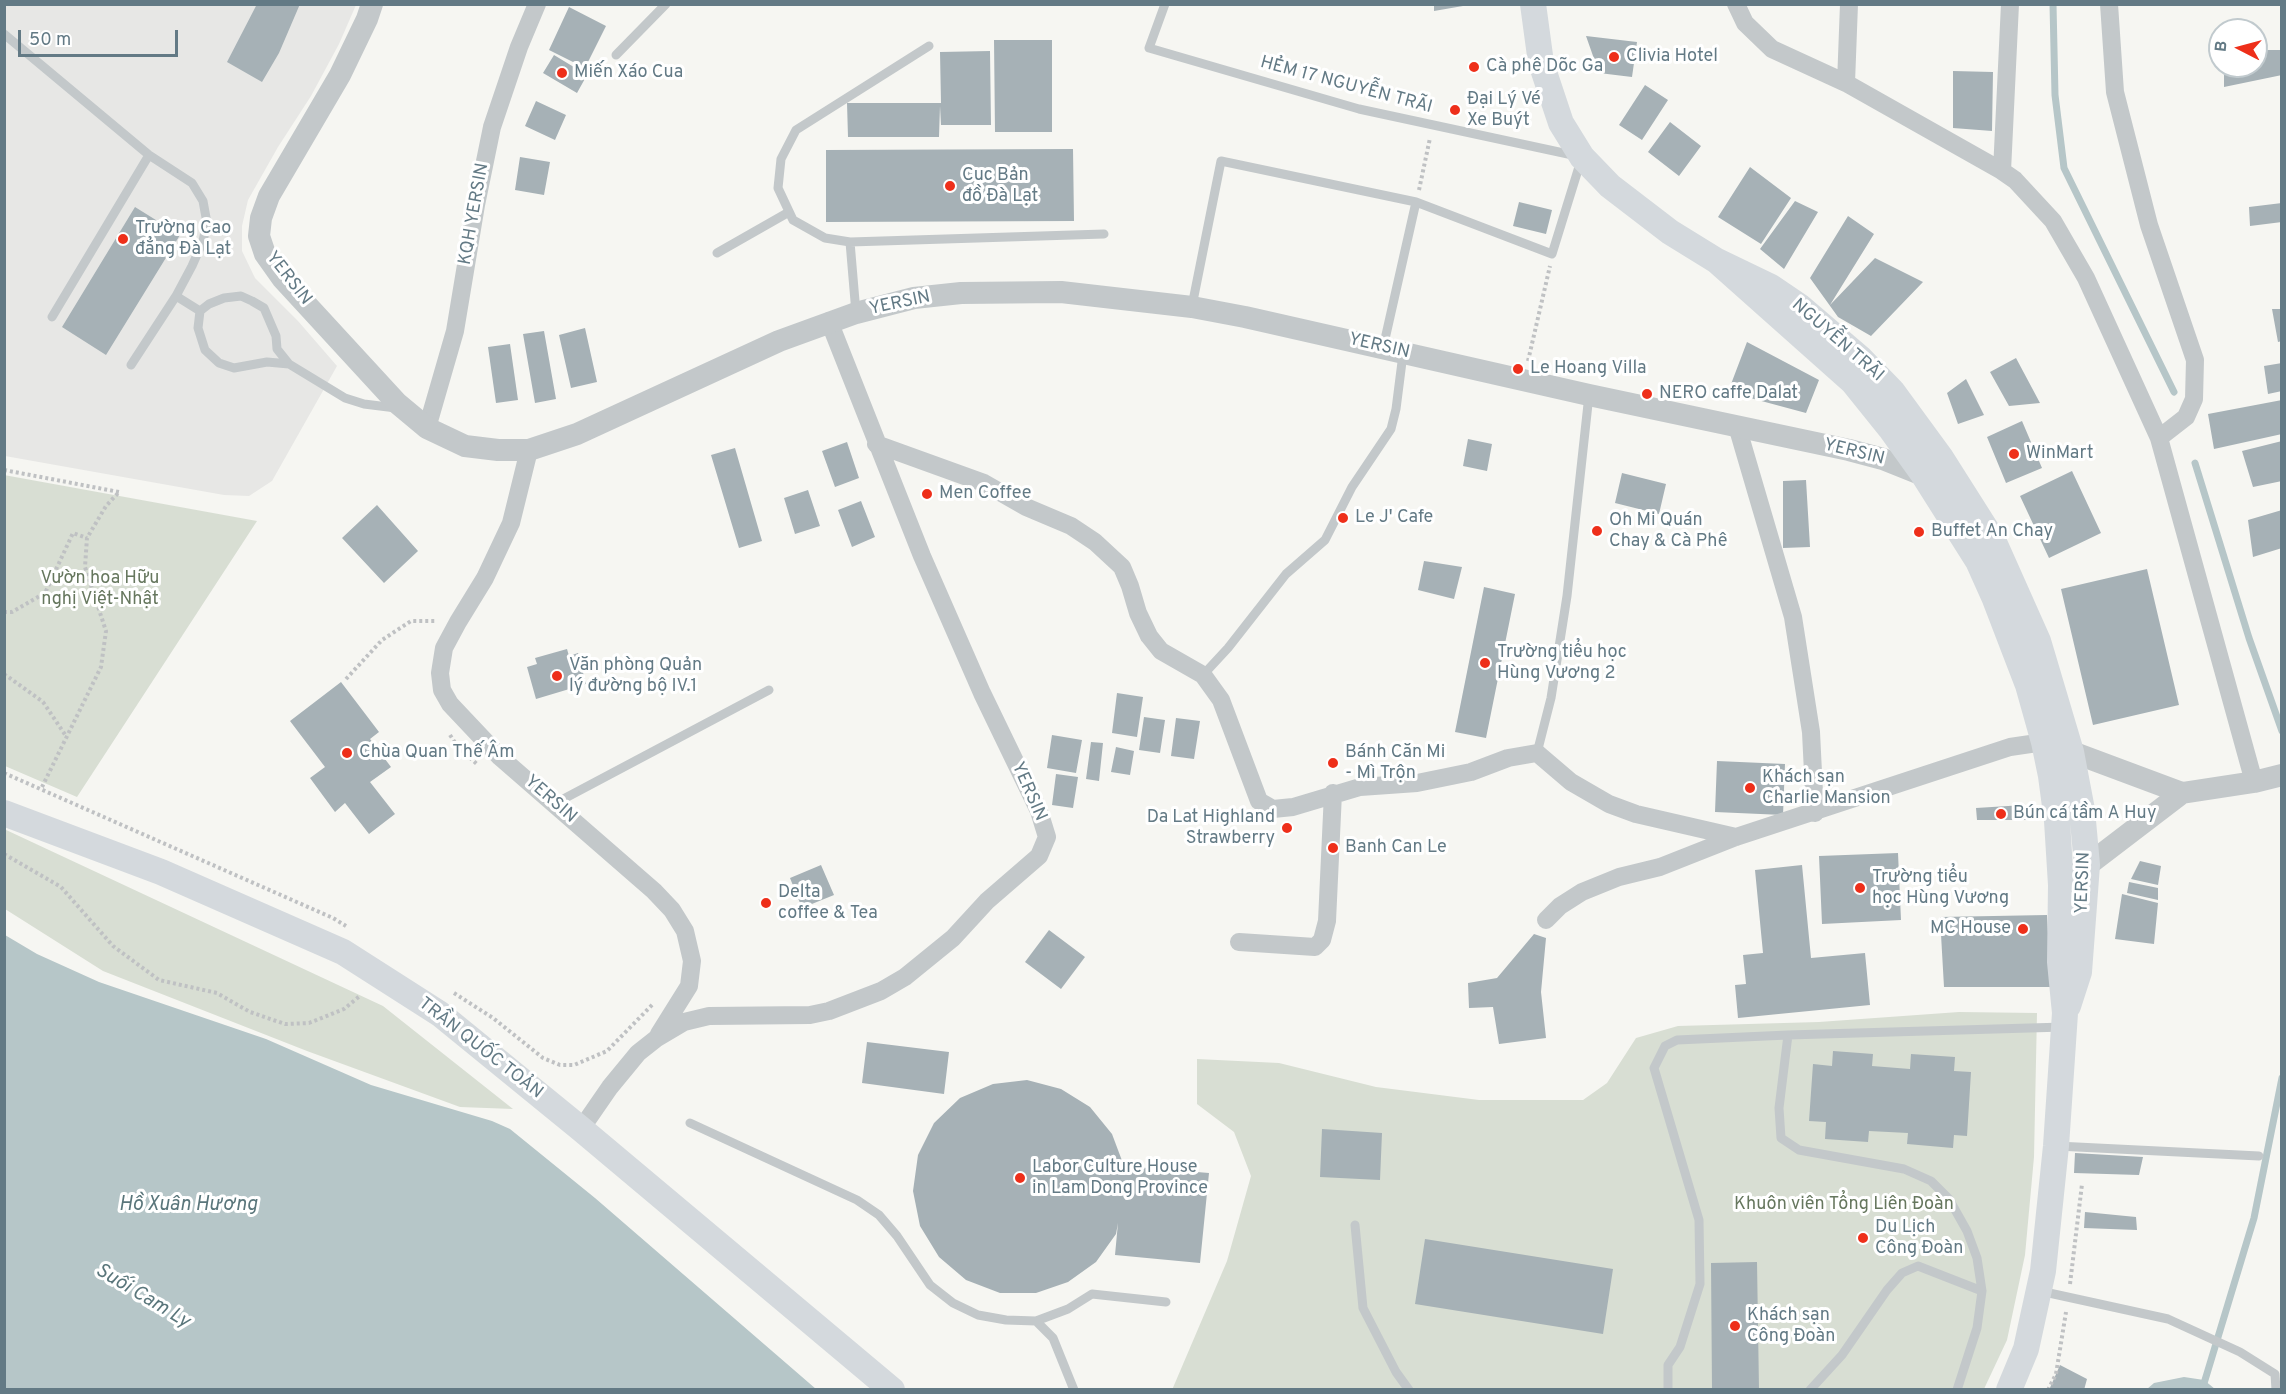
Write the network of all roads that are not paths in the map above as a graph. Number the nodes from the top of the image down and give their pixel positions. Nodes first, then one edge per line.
1 (372, 4) edge
2 (537, 4) edge
3 (666, 4) edge
4 (1165, 4) edge
5 (1533, 4) edge
6 (1736, 4) edge
7 (1849, 4) edge
8 (2010, 4) edge
9 (2109, 4) edge
10 (4, 34) edge
11 (929, 46) dead end
12 (616, 56) dead end
13 (1846, 83) junction
14 (149, 155) junction
15 (1582, 157) junction
16 (2002, 171) junction
17 (1416, 202) junction
18 (789, 212) junction
19 (1104, 234) dead end
20 (850, 242) junction
21 (717, 253) dead end
22 (1717, 261) junction
23 (176, 296) junction
24 (1192, 307) junction
25 (200, 311) junction
26 (856, 313) junction
27 (52, 317) dead end
28 (829, 321) junction
29 (1393, 350) junction
30 (289, 364) junction
31 (131, 365) dead end
32 (1589, 395) junction
33 (404, 409) junction
34 (1737, 426) junction
35 (427, 428) junction
36 (2159, 438) junction
37 (876, 444) junction
38 (529, 450) junction
39 (1923, 474) junction
40 (1973, 509) junction
41 (1203, 675) junction
42 (769, 690) dead end
43 (2044, 742) junction
44 (2071, 752) junction
45 (1537, 753) junction
46 (2282, 776) edge
47 (2254, 782) junction
48 (1333, 793) junction
49 (2182, 794) junction
50 (554, 804) junction
51 (4, 813) edge
52 (1815, 813) junction
53 (1736, 837) junction
54 (2087, 865) junction
55 (2061, 885) junction
56 (1546, 920) dead end
57 (1239, 942) dead end
58 (2065, 1020) junction
59 (1788, 1035) junction
60 (657, 1038) junction
61 (690, 1123) dead end
62 (581, 1129) junction
63 (2056, 1146) junction
64 (2259, 1156) dead end
65 (1354, 1225) dead end
66 (1982, 1291) junction
67 (2039, 1291) junction
68 (1166, 1302) dead end
69 (1036, 1321) junction
70 (892, 1389) edge
71 (1074, 1389) edge
72 (1409, 1389) edge
73 (1668, 1389) edge
74 (1810, 1389) edge
75 (1957, 1389) edge
76 (2009, 1389) edge
77 (2276, 1389) edge

1 - 33 street, YERSIN
2 - 35 street, KQH YERSIN
3 - 12 lane
4 - 15 lane, HẺM 17 NGUYỄN TRÃI
5 - 15 main road, NGUYỄN TRÃI
6 - 13 street
7 - 13 street
8 - 16 street
9 - 36 street
10 - 14 lane
11 - 18 lane
13 - 16 street
14 - 23 lane
14 - 27 lane
15 - 17 lane
15 - 22 main road, NGUYỄN TRÃI
16 - 36 street
17 - 24 lane
17 - 29 lane
18 - 20 lane
18 - 21 lane
19 - 20 lane
20 - 26 lane
22 - 39 main road, NGUYỄN TRÃI
22 - 40 main road, NGUYỄN TRÃI
23 - 25 lane
23 - 31 lane
24 - 26 street, YERSIN
24 - 29 street, YERSIN
25 - 30 lane
25 - 30 lane
26 - 28 street, YERSIN
28 - 37 street, YERSIN
28 - 38 street, YERSIN
29 - 32 street, YERSIN
29 - 41 lane
30 - 33 lane
32 - 34 street, YERSIN
32 - 45 lane
33 - 35 street, YERSIN
34 - 39 street, YERSIN
34 - 52 street
35 - 38 street, YERSIN
36 - 47 street
37 - 41 street
37 - 60 street, YERSIN
38 - 50 street, YERSIN
39 - 40 street, YERSIN
39 - 43 main road, YERSIN
40 - 44 main road, YERSIN
41 - 48 street
42 - 50 lane
43 - 44 street
43 - 52 street
43 - 55 main road, YERSIN
44 - 49 street
44 - 54 main road, YERSIN
45 - 48 street
45 - 53 street
46 - 47 street
47 - 49 street
48 - 57 street
49 - 54 street
50 - 60 street, YERSIN
51 - 62 main road, TRẦN QUỐC TOẢN
52 - 53 street
53 - 56 street
54 - 55 street
54 - 58 main road, YERSIN
55 - 58 main road, YERSIN
58 - 59 lane
58 - 63 main road, YERSIN
59 - 66 lane
59 - 73 lane
60 - 62 street, YERSIN
61 - 69 lane
62 - 70 main road, TRẦN QUỐC TOẢN
63 - 64 lane
63 - 67 main road, YERSIN
65 - 72 lane
66 - 74 lane
66 - 75 lane
67 - 76 main road, YERSIN
67 - 77 lane
68 - 69 lane
69 - 71 lane

